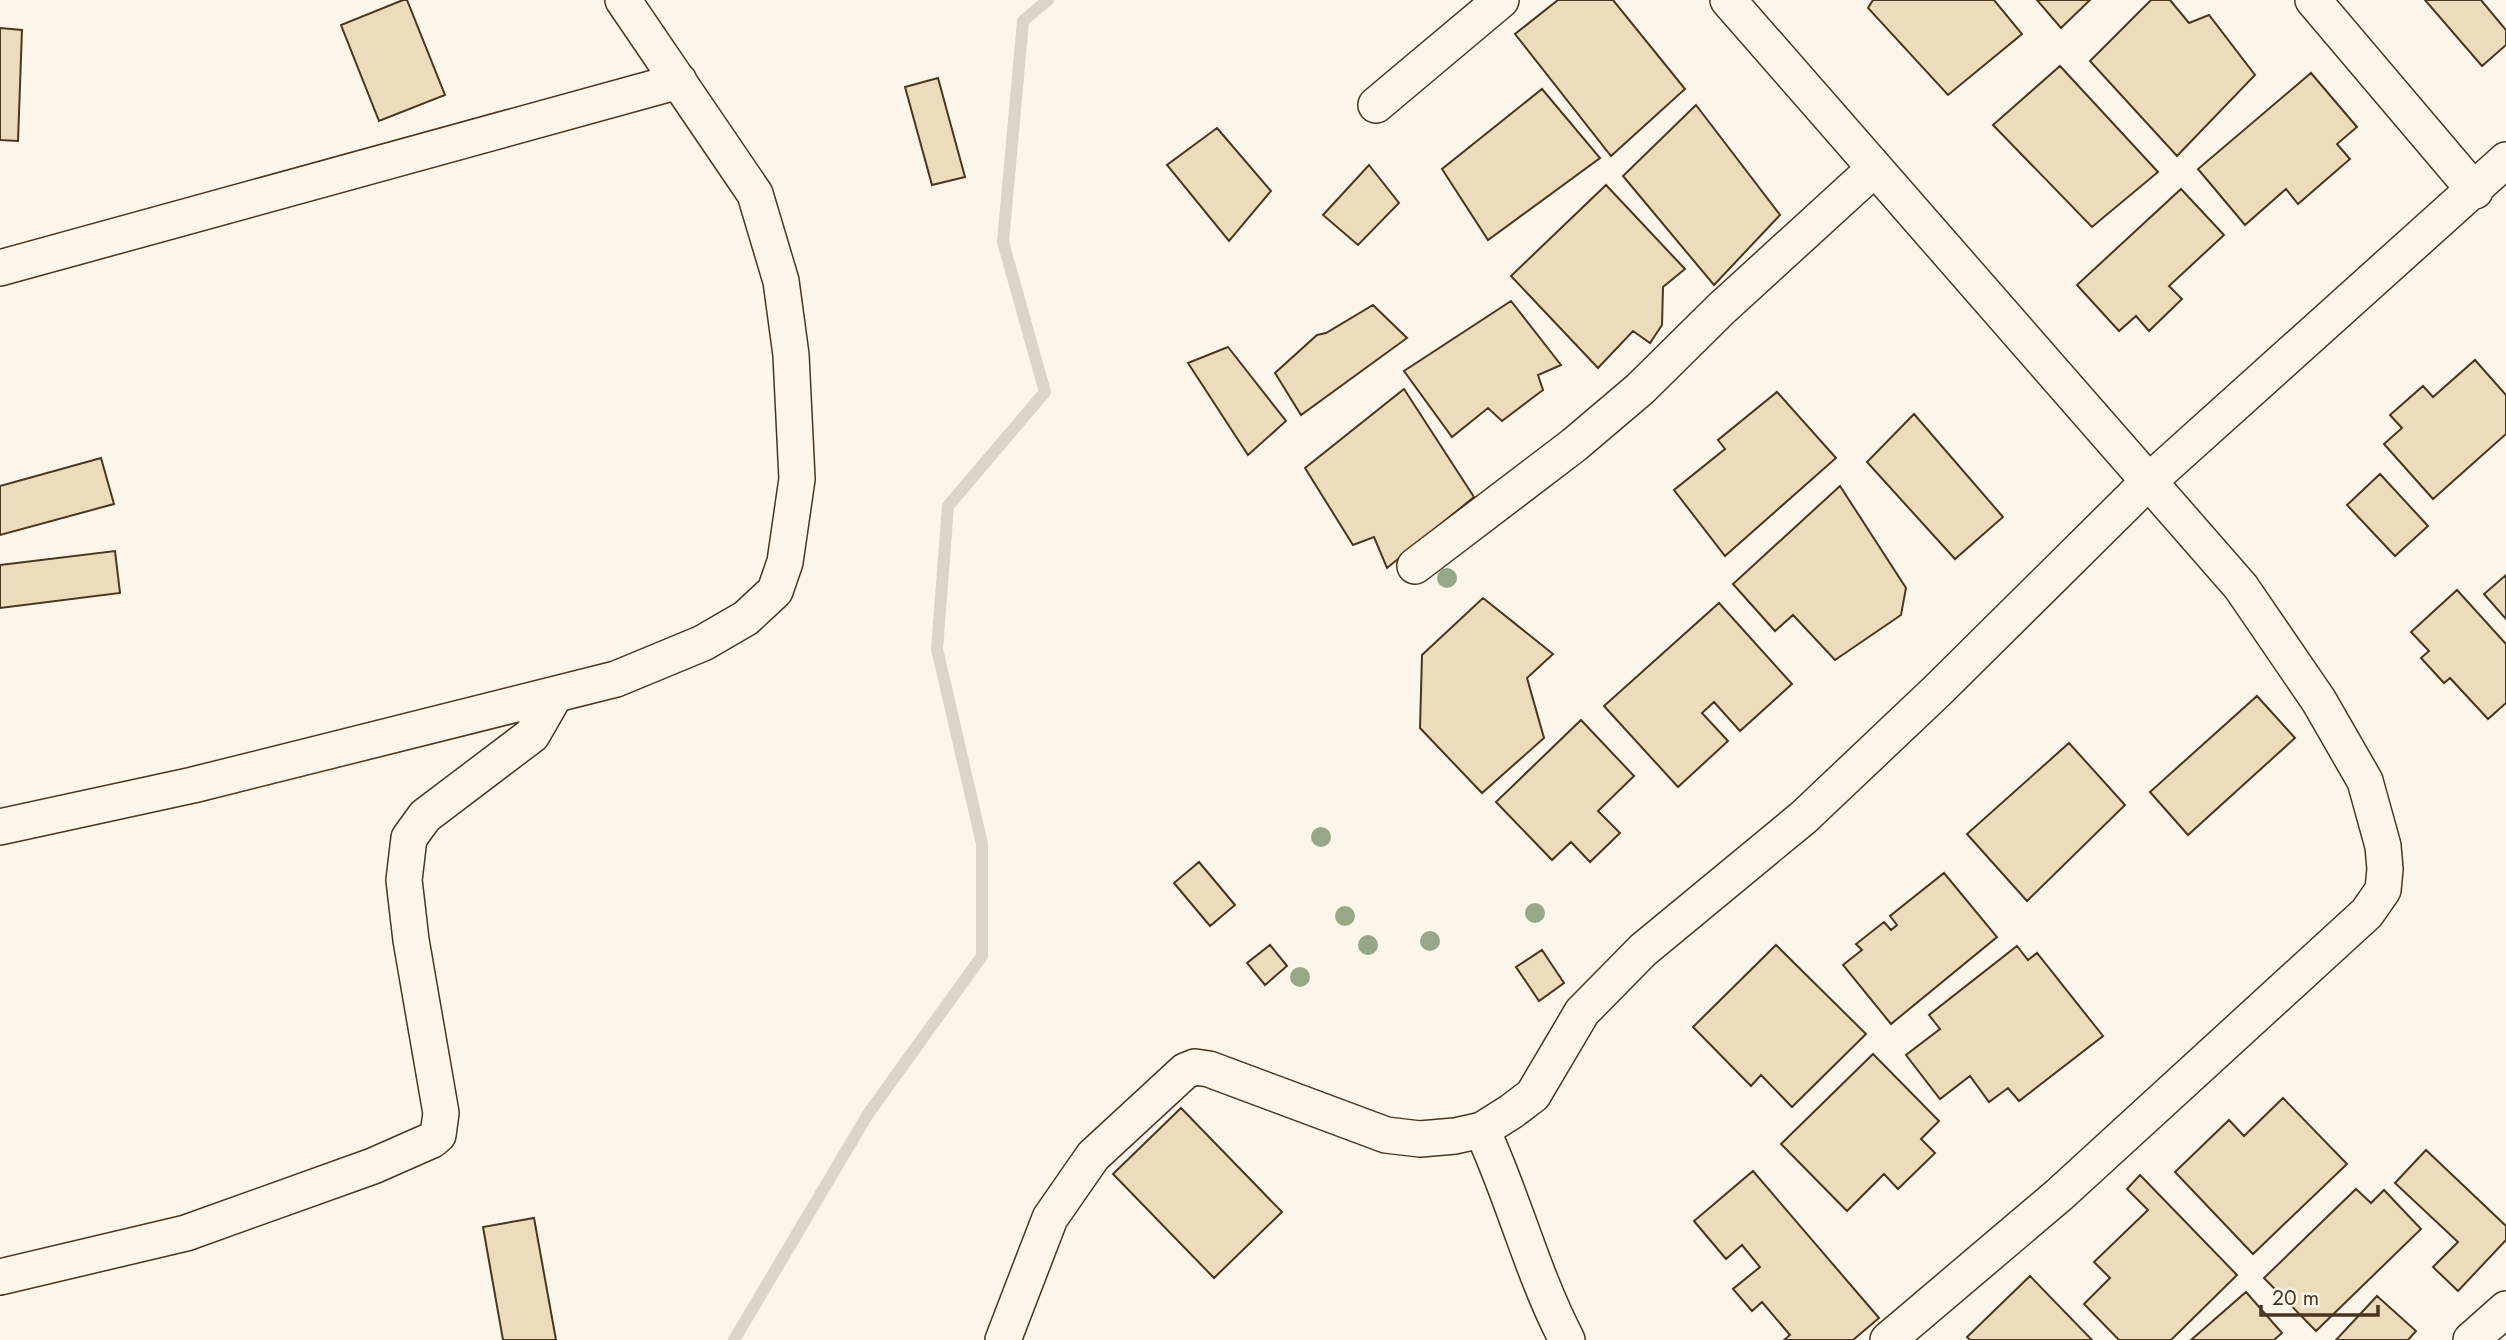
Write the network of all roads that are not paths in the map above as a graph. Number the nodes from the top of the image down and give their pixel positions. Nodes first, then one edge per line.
1 (623, 0) edge
2 (1501, 0) edge
3 (1728, 0) edge
4 (2313, 0) edge
5 (679, 82) junction
6 (1376, 105) dead end
7 (2506, 160) edge
8 (1873, 170) junction
9 (2474, 191) junction
10 (0, 268) edge
11 (2147, 483) junction
12 (1415, 566) dead end
13 (555, 695) junction
14 (0, 827) edge
15 (1482, 1130) junction
16 (0, 1277) edge
17 (2506, 1309) edge
18 (1003, 1340) edge
19 (1567, 1340) edge
20 (1888, 1340) edge
21 (2471, 1340) edge

1 - 5 street
2 - 6 street
3 - 8 street
4 - 9 street
5 - 10 street
5 - 13 street
7 - 9 street
8 - 11 street
8 - 12 street
9 - 11 street
11 - 15 street
11 - 20 street
13 - 14 street
13 - 16 street
15 - 18 street
15 - 19 street
17 - 21 street

